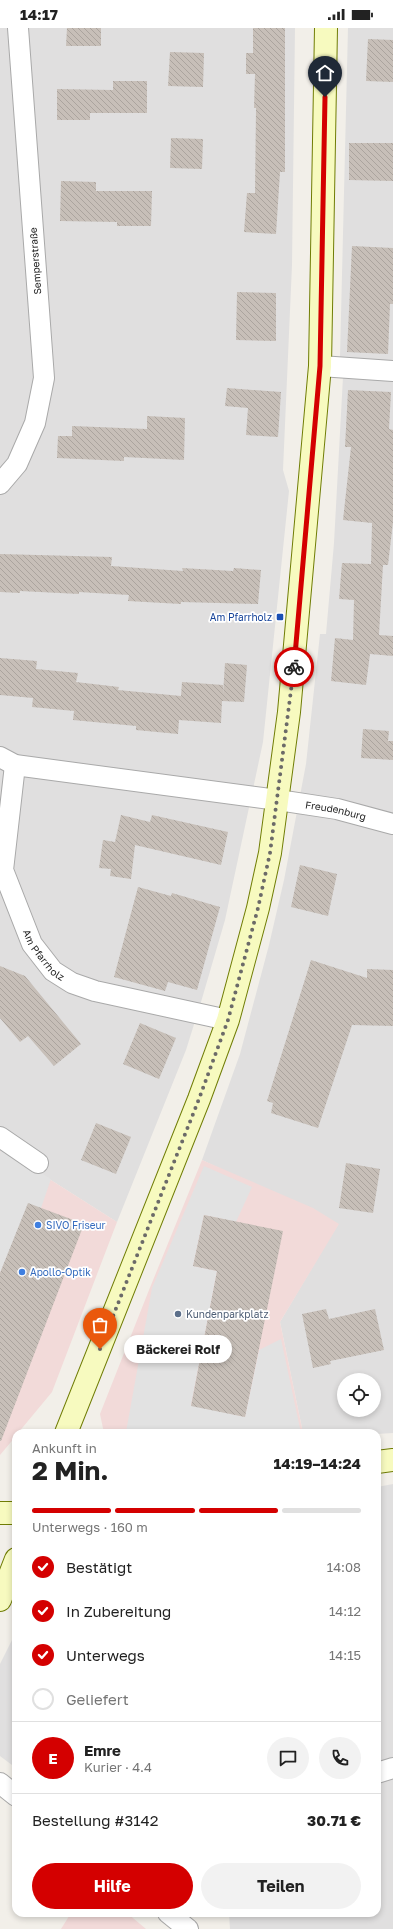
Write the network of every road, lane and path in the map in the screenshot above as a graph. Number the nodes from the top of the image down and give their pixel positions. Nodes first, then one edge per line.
1 (18, 28) edge
2 (326, 28) edge
3 (320, 366) junction
4 (393, 371) edge
5 (0, 484) edge
6 (8, 761) edge
7 (278, 800) junction
8 (393, 824) edge
9 (228, 1020) junction
10 (0, 1137) edge
11 (38, 1163) dead end
12 (68, 1429) edge
13 (393, 1460) edge
14 (381, 1462) edge
15 (0, 1513) edge
16 (12, 1513) edge
17 (12, 1569) edge
18 (0, 1600) edge
19 (393, 1768) edge
20 (381, 1772) edge
21 (0, 1783) edge
22 (12, 1793) edge

1 - 5 street, Semperstraße
2 - 3 main road
3 - 4 street
3 - 7 main road
6 - 7 street, Am Pfarrholz
6 - 9 street, Am Pfarrholz
7 - 8 street, Freudenburg
7 - 9 main road
9 - 12 main road
10 - 11 street
13 - 14 main road
15 - 16 main road
17 - 18 main road
19 - 20 street
21 - 22 street

